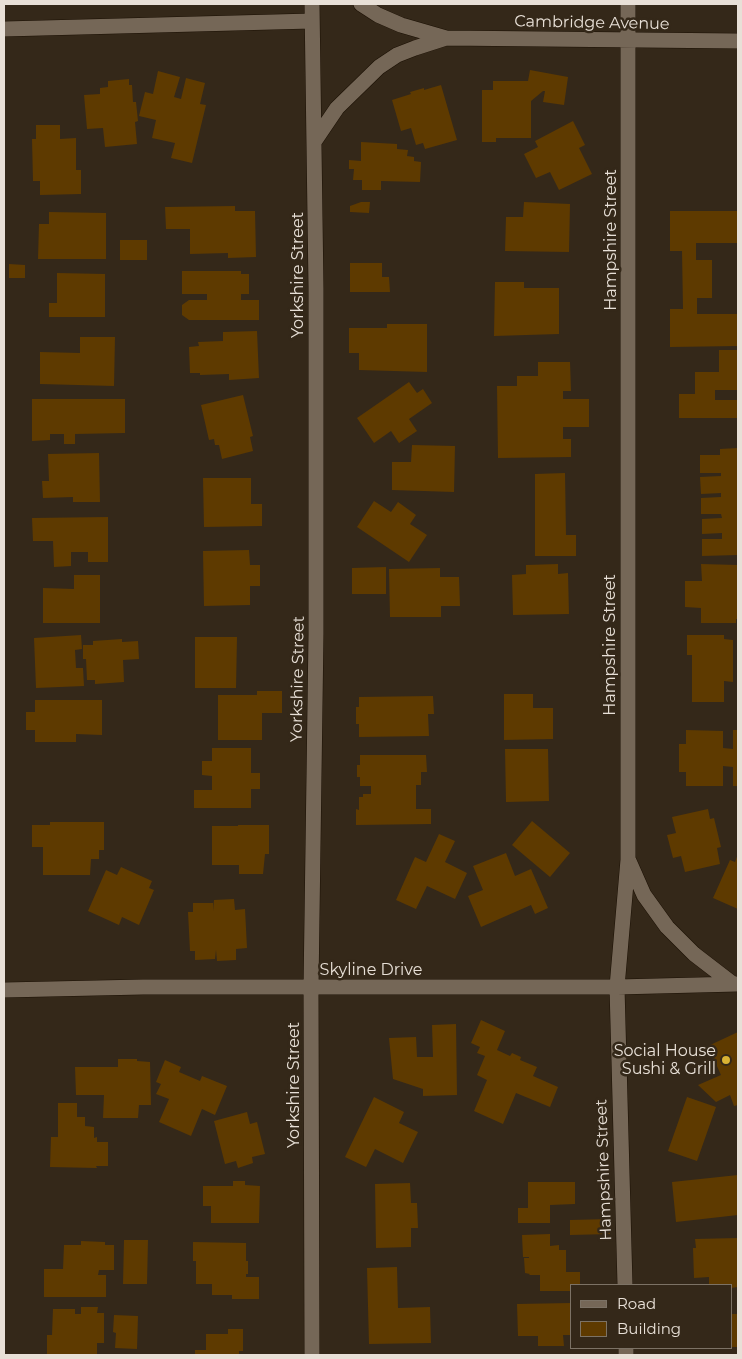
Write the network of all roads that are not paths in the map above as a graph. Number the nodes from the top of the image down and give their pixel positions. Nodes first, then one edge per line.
1 (312, 4) edge
2 (362, 4) edge
3 (628, 4) edge
4 (312, 21) junction
5 (4, 30) edge
6 (446, 38) junction
7 (628, 41) junction
8 (738, 41) edge
9 (314, 142) junction
10 (628, 860) junction
11 (736, 984) edge
12 (617, 987) junction
13 (311, 988) junction
14 (4, 990) edge
15 (625, 1284) edge
16 (312, 1355) edge

1 - 4 street, Yorkshire Street
2 - 6 street, Cambridge Avenue
3 - 7 street, Hampshire Street
4 - 5 street
4 - 9 street, Yorkshire Street
6 - 7 street, Cambridge Avenue
6 - 9 street, Cambridge Avenue
7 - 8 street, Cambridge Avenue
7 - 10 street, Hampshire Street
9 - 13 street, Yorkshire Street
10 - 11 street
10 - 12 street, Hampshire Street
11 - 12 street, Skyline Drive
12 - 13 street, Skyline Drive
12 - 15 street, Hampshire Street
13 - 14 street, Skyline Drive
13 - 16 street, Yorkshire Street

